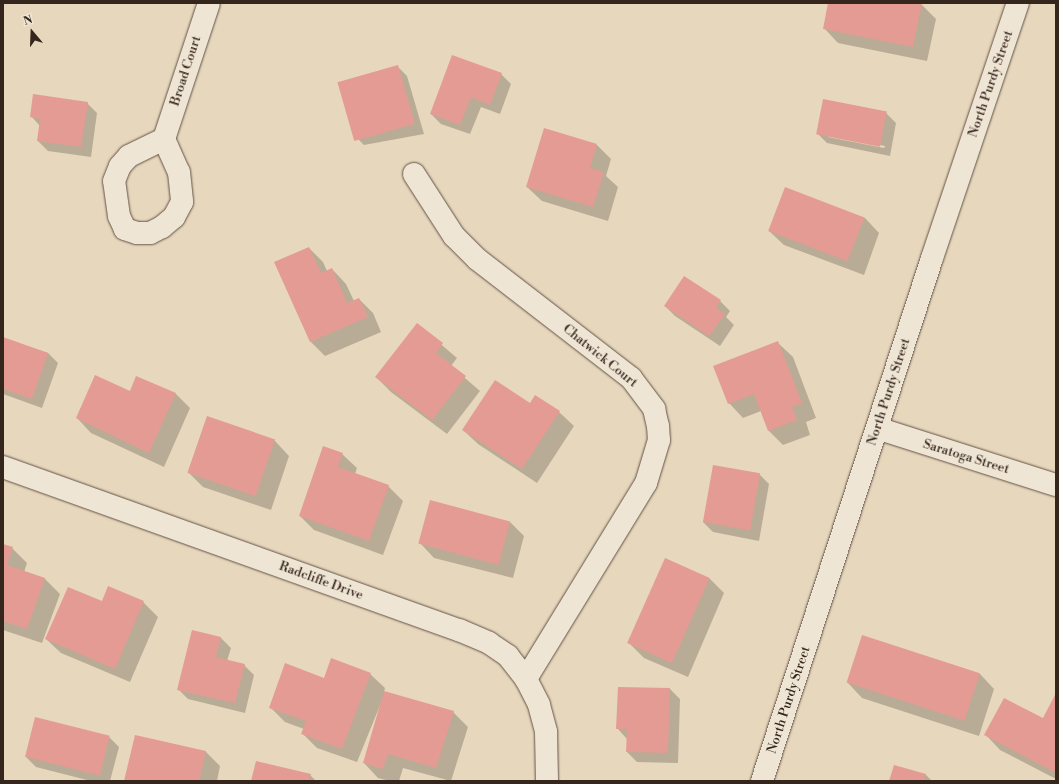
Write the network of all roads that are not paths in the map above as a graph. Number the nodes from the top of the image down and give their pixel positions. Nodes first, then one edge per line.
1 (209, 3) edge
2 (1018, 3) edge
3 (164, 139) dead end
4 (414, 174) dead end
5 (877, 428) junction
6 (3, 468) edge
7 (1056, 485) edge
8 (526, 679) junction
9 (547, 781) edge
10 (762, 781) edge

1 - 3 street, Broad Court
2 - 5 street, North Purdy Street
4 - 8 street, Chatwick Court
5 - 7 street, Saratoga Street
5 - 10 street, North Purdy Street
6 - 8 street, Radcliffe Drive
8 - 9 street, Radcliffe Drive

